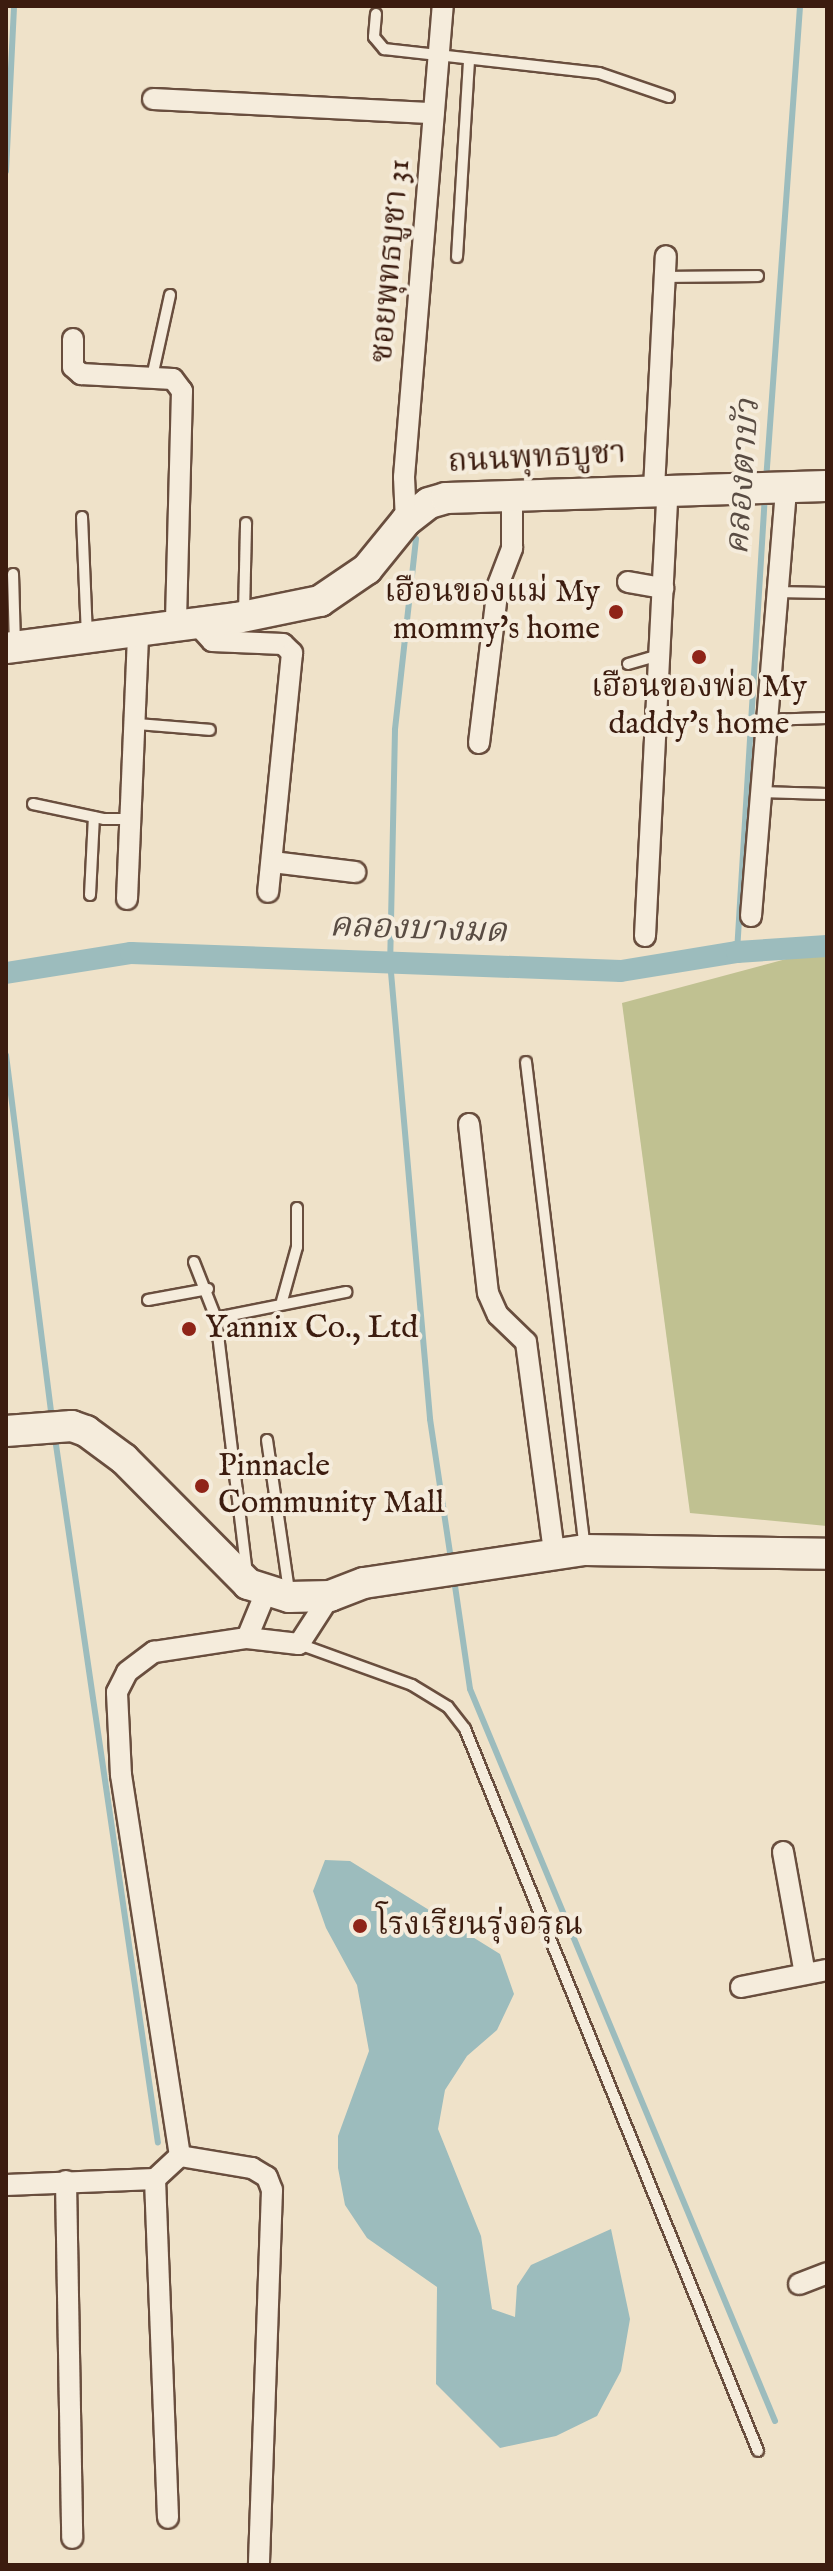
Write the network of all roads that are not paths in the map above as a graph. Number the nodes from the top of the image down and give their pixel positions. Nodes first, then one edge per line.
1 (443, 6) edge
2 (376, 14) dead end
3 (439, 55) junction
4 (469, 59) junction
5 (669, 97) dead end
6 (153, 99) dead end
7 (434, 113) junction
8 (457, 257) dead end
9 (665, 266) joint
10 (758, 276) dead end
11 (170, 295) dead end
12 (73, 339) dead end
13 (152, 377) junction
14 (827, 486) edge
15 (772, 487) junction
16 (661, 488) junction
17 (512, 493) junction
18 (82, 517) dead end
19 (406, 521) junction
20 (246, 523) dead end
21 (13, 574) dead end
22 (628, 582) dead end
23 (663, 588) junction
24 (774, 592) junction
25 (827, 593) edge
26 (244, 616) junction
27 (186, 625) junction
28 (138, 632) junction
29 (87, 634) junction
30 (11, 647) edge
31 (660, 655) junction
32 (628, 664) dead end
33 (827, 718) edge
34 (765, 720) junction
35 (136, 724) junction
36 (210, 730) dead end
37 (479, 743) dead end
38 (760, 792) junction
39 (827, 794) edge
40 (33, 804) dead end
41 (94, 817) junction
42 (134, 819) junction
43 (272, 862) junction
44 (355, 872) dead end
45 (268, 892) dead end
46 (90, 895) dead end
47 (127, 899) dead end
48 (751, 916) dead end
49 (645, 936) dead end
50 (526, 1062) dead end
51 (469, 1124) dead end
52 (297, 1208) dead end
53 (194, 1262) dead end
54 (208, 1289) junction
55 (346, 1292) dead end
56 (148, 1300) dead end
57 (282, 1301) junction
58 (216, 1318) junction
59 (21, 1429) edge
60 (267, 1440) dead end
61 (585, 1550) junction
62 (554, 1553) junction
63 (827, 1554) edge
64 (268, 1591) junction
65 (330, 1596) junction
66 (247, 1638) junction
67 (299, 1644) junction
68 (783, 1852) dead end
69 (827, 1970) edge
70 (805, 1974) junction
71 (741, 1987) dead end
72 (180, 2156) junction
73 (155, 2179) junction
74 (66, 2181) junction
75 (6, 2185) edge
76 (827, 2273) edge
77 (799, 2284) dead end
78 (758, 2451) dead end
79 (168, 2518) dead end
80 (72, 2538) dead end
81 (259, 2565) edge

1 - 3 street, ซอยพุทธบูชา 31
2 - 3 lane
3 - 4 lane
3 - 7 street, ซอยพุทธบูชา 31
4 - 5 lane
4 - 8 lane
6 - 7 street
7 - 19 street, ซอยพุทธบูชา 31
9 - 10 lane
9 - 16 street
11 - 13 lane
12 - 13 street
13 - 27 street
14 - 15 street, ถนนพุทธบูชา
15 - 16 street, ถนนพุทธบูชา
15 - 24 street
16 - 17 street, ถนนพุทธบูชา
16 - 23 street
17 - 19 street, ถนนพุทธบูชา
17 - 37 street
18 - 29 lane
19 - 26 street, ถนนพุทธบูชา
20 - 26 lane
21 - 30 lane
22 - 23 street
23 - 31 street
24 - 25 lane
24 - 34 street
26 - 27 street, ถนนพุทธบูชา
27 - 28 street, ถนนพุทธบูชา
27 - 43 street
28 - 29 street, ถนนพุทธบูชา
28 - 35 street
29 - 30 street, ถนนพุทธบูชา
31 - 32 lane
31 - 49 street
33 - 34 lane
34 - 38 street
35 - 36 lane
35 - 42 street
38 - 39 lane
38 - 48 street
40 - 41 lane
41 - 42 lane
41 - 46 lane
42 - 47 street
43 - 44 street
43 - 45 street
50 - 61 lane
51 - 62 street
52 - 57 lane
53 - 54 lane
54 - 56 lane
54 - 58 lane
55 - 57 lane
57 - 58 lane
58 - 64 lane
59 - 64 street
60 - 64 lane
61 - 62 street
61 - 63 street
62 - 65 street
64 - 65 street
64 - 66 street
65 - 67 street
66 - 67 street
66 - 72 street
67 - 78 lane
68 - 70 street
69 - 70 street
70 - 71 street
72 - 73 street
72 - 81 street
73 - 74 street
73 - 79 street
74 - 75 street
74 - 80 street
76 - 77 street

